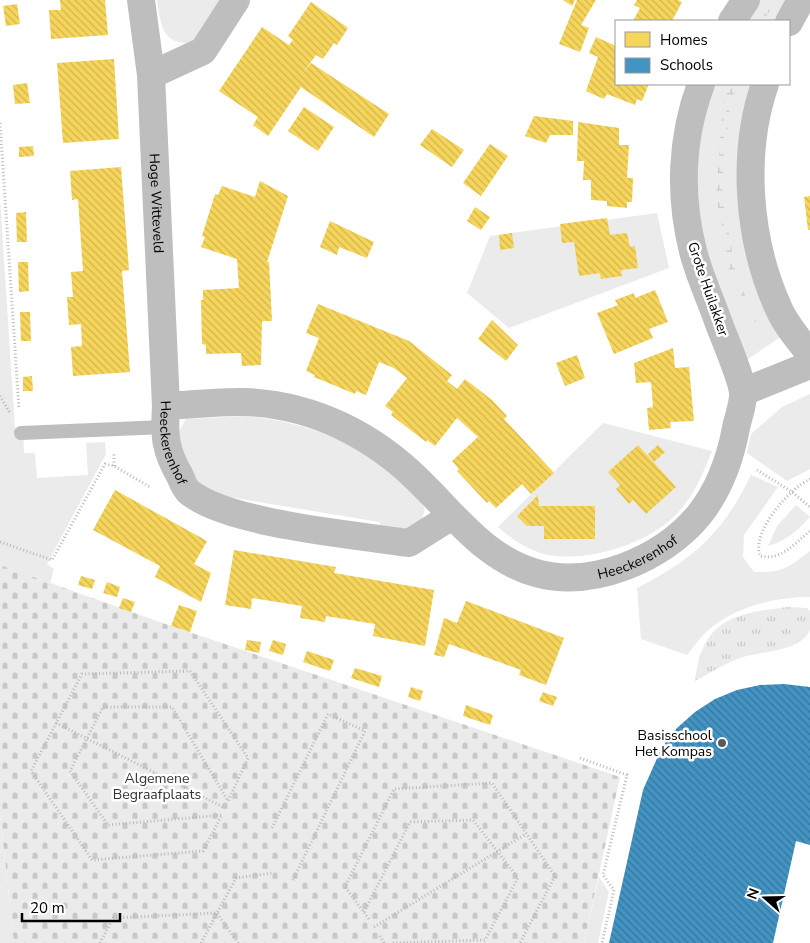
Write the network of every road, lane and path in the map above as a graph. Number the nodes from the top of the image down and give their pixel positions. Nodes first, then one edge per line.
1 (141, 0) edge
2 (236, 0) edge
3 (746, 0) edge
4 (801, 0) edge
5 (733, 20) edge
6 (790, 20) edge
7 (151, 75) junction
8 (701, 85) edge
9 (765, 85) edge
10 (0, 123) edge
11 (810, 354) edge
12 (810, 365) edge
13 (743, 392) junction
14 (165, 417) junction
15 (21, 433) joint
16 (732, 453) junction
17 (114, 466) dead end
18 (810, 479) edge
19 (792, 492) junction
20 (810, 507) edge
21 (452, 516) junction
22 (810, 531) edge
23 (0, 542) edge
24 (56, 723) junction
25 (87, 738) junction
26 (580, 758) dead end
27 (225, 808) dead end
28 (272, 828) dead end
29 (526, 834) junction
30 (497, 852) junction
31 (273, 873) dead end
32 (293, 880) dead end
33 (364, 912) junction
34 (217, 913) junction
35 (369, 919) dead end
36 (374, 927) dead end
37 (380, 936) dead end
38 (100, 943) edge
39 (201, 943) edge
40 (238, 943) edge
41 (384, 943) edge
42 (391, 943) edge
43 (520, 943) edge
44 (602, 943) edge

1 - 7 street, Hoge Witteveld
2 - 7 street
3 - 5 street
4 - 6 street
7 - 14 street, Hoge Witteveld
8 - 13 street, Grote Huilakker
9 - 11 street
10 - 15 path
12 - 13 street
13 - 16 street, Heeckerenhof
14 - 15 lane
14 - 21 street, Heeckerenhof
14 - 21 street, Heeckerenhof
16 - 19 path
16 - 21 street, Heeckerenhof
17 - 23 path
18 - 19 path
19 - 20 path
19 - 22 path
24 - 25 path
24 - 25 path
24 - 25 path
25 - 27 path
26 - 44 path
28 - 32 path
29 - 30 path
29 - 33 path
29 - 43 path
30 - 33 path
30 - 36 path
30 - 42 path
31 - 34 path
33 - 35 path
34 - 38 path
34 - 39 path
34 - 40 path
37 - 41 path

